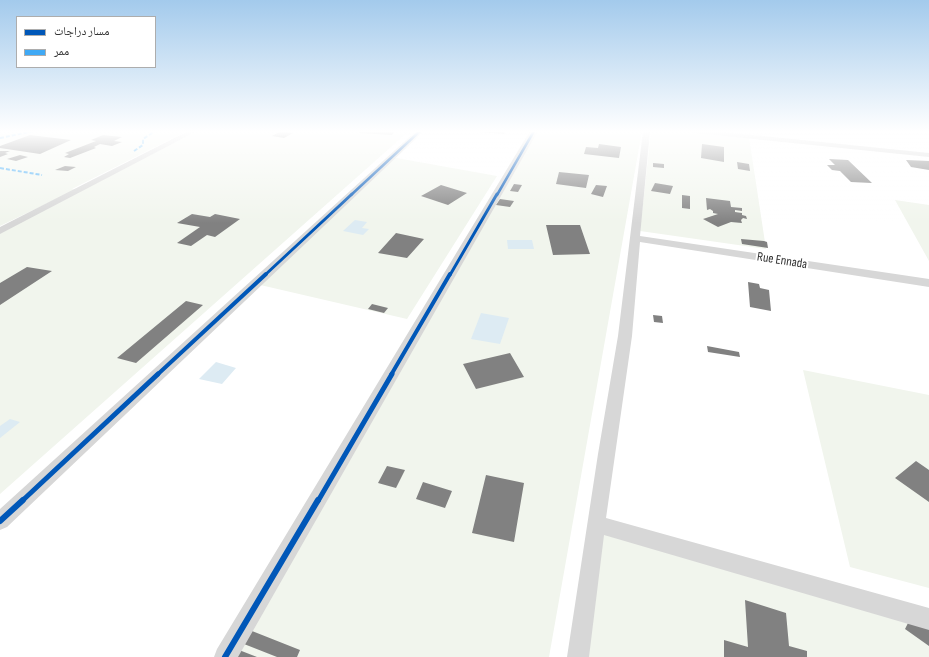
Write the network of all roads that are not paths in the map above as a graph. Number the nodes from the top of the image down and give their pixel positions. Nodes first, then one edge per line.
1 (134, 162) edge
2 (387, 162) edge
3 (516, 162) edge
4 (643, 162) edge
5 (0, 231) edge
6 (634, 238) junction
7 (929, 283) edge
8 (0, 521) edge
9 (596, 524) junction
10 (929, 619) edge
11 (225, 657) edge
12 (578, 657) edge

1 - 5 street
2 - 8 street
3 - 11 street
4 - 6 street
6 - 7 street, Rue Ennada
6 - 9 street
9 - 10 street
9 - 12 street

